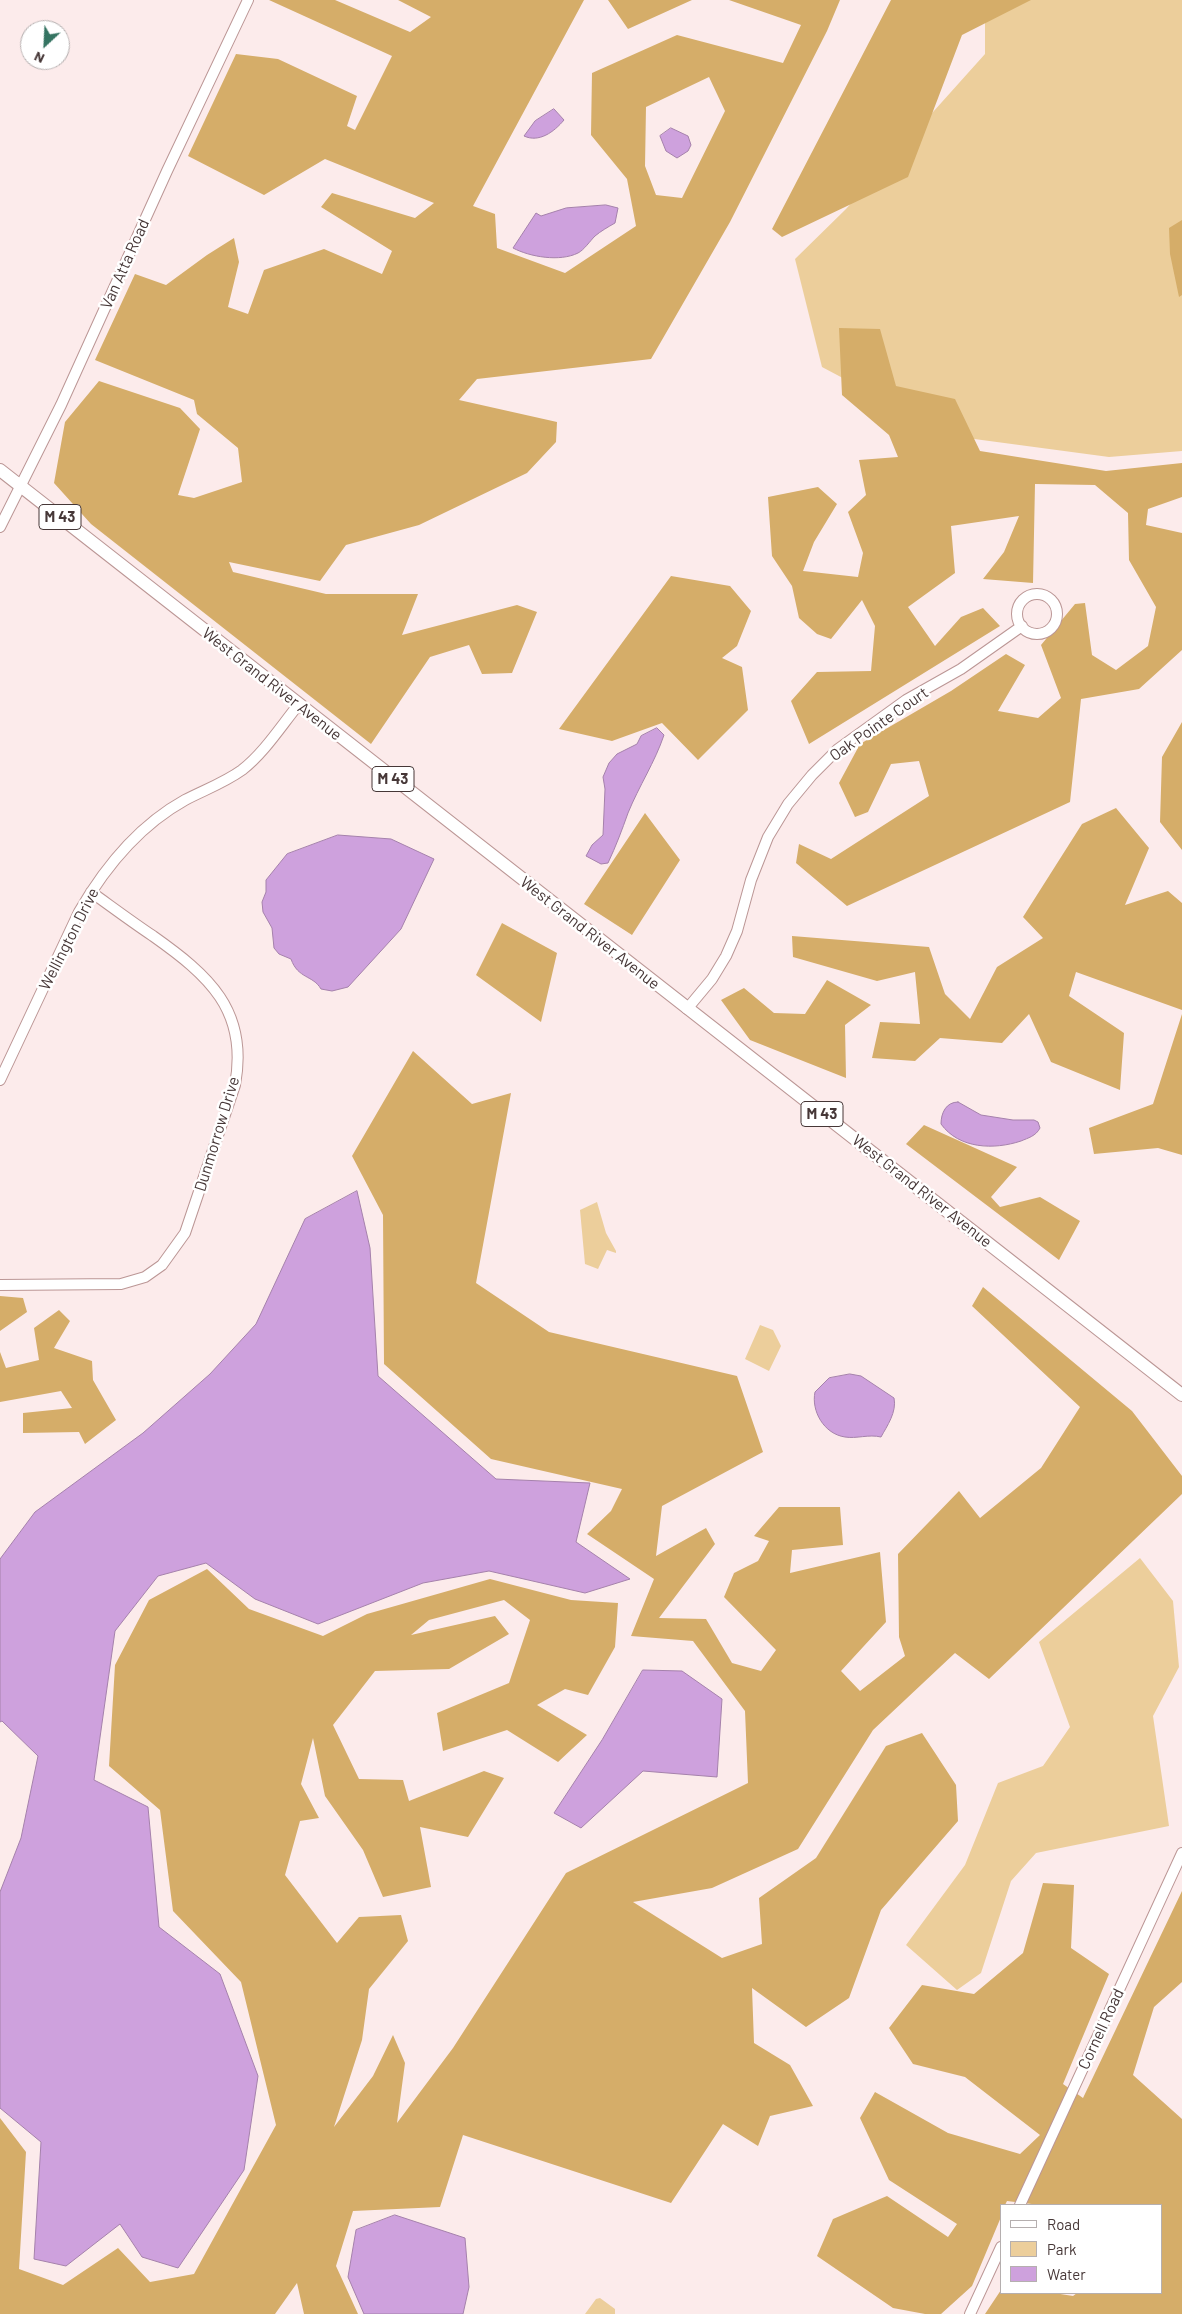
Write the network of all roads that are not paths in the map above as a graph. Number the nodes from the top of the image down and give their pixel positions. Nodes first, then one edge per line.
1 (248, 0) edge
2 (0, 470) edge
3 (21, 486) junction
4 (0, 527) edge
5 (1022, 626) dead end
6 (299, 704) junction
7 (91, 892) junction
8 (687, 1009) junction
9 (0, 1080) edge
10 (0, 1285) edge
11 (1182, 1395) edge
12 (1182, 1853) edge
13 (1020, 2204) edge
14 (1000, 2249) edge
15 (970, 2314) edge

1 - 3 street, Van Atta Road
2 - 3 main road, West Grand River Avenue / M 43
3 - 4 street, Van Atta Road
3 - 6 main road, West Grand River Avenue / M 43
5 - 8 street, Oak Pointe Court
6 - 7 street, Wellington Drive
6 - 8 main road, West Grand River Avenue / M 43
7 - 9 street, Wellington Drive
7 - 10 street, Dunmorrow Drive
8 - 11 main road, West Grand River Avenue / M 43
12 - 13 street, Cornell Road
14 - 15 street

